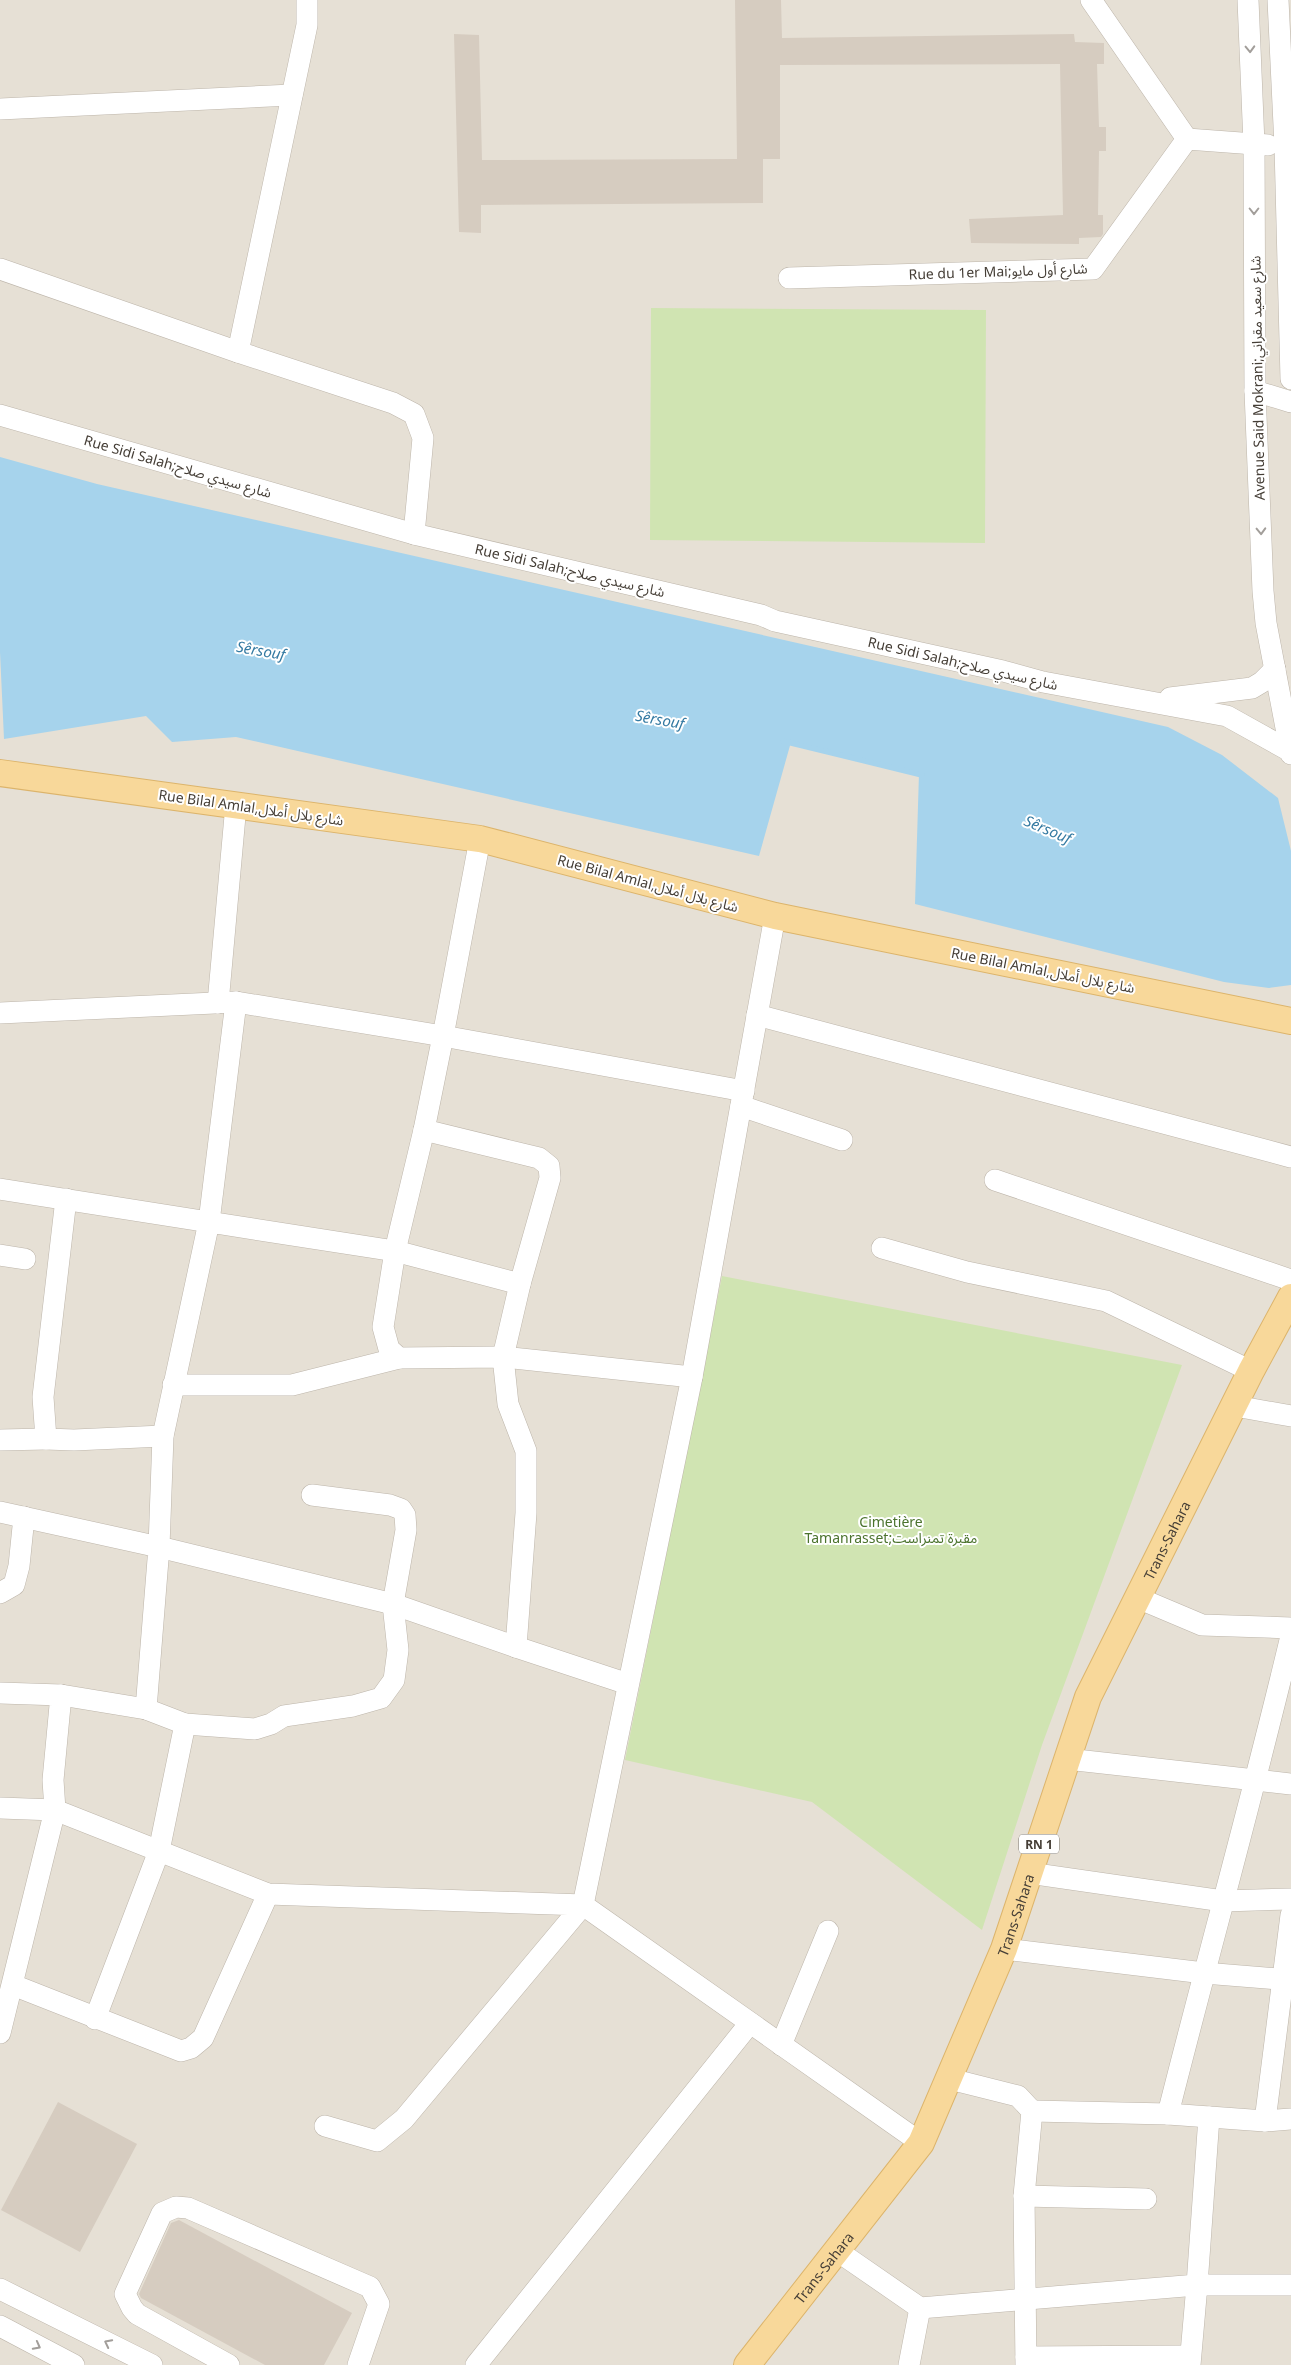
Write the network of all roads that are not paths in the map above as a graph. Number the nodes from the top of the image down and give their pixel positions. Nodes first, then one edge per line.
1 (307, 0) edge
2 (1091, 0) edge
3 (1248, 0) edge
4 (1278, 0) edge
5 (292, 95) junction
6 (0, 108) edge
7 (1188, 139) junction
8 (1254, 144) junction
9 (1288, 146) edge
10 (0, 269) edge
11 (790, 278) dead end
12 (238, 352) junction
13 (1291, 379) edge
14 (1255, 390) junction
15 (1291, 402) edge
16 (0, 415) edge
17 (414, 534) junction
18 (1275, 669) junction
19 (1145, 701) junction
20 (1291, 752) edge
21 (0, 772) edge
22 (236, 805) junction
23 (480, 839) junction
24 (776, 916) junction
25 (227, 1002) junction
26 (0, 1013) edge
27 (757, 1015) junction
28 (1291, 1021) edge
29 (443, 1036) junction
30 (742, 1098) junction
31 (424, 1130) junction
32 (842, 1140) dead end
33 (1291, 1157) edge
34 (995, 1180) dead end
35 (0, 1190) edge
36 (66, 1198) junction
37 (209, 1222) junction
38 (882, 1248) dead end
39 (395, 1251) junction
40 (0, 1256) edge
41 (25, 1258) dead end
42 (1291, 1280) edge
43 (520, 1284) junction
44 (1291, 1297) edge
45 (503, 1357) junction
46 (399, 1358) junction
47 (1251, 1371) junction
48 (692, 1377) junction
49 (173, 1385) junction
50 (1235, 1406) junction
51 (1291, 1416) edge
52 (163, 1436) junction
53 (46, 1439) junction
54 (0, 1440) edge
55 (312, 1495) dead end
56 (0, 1512) edge
57 (24, 1517) junction
58 (159, 1547) junction
59 (0, 1593) edge
60 (1138, 1598) junction
61 (393, 1604) junction
62 (1291, 1628) edge
63 (1291, 1636) edge
64 (516, 1647) junction
65 (628, 1684) junction
66 (0, 1693) edge
67 (62, 1695) junction
68 (146, 1709) junction
69 (185, 1724) junction
70 (1067, 1759) junction
71 (1256, 1780) junction
72 (1291, 1784) edge
73 (0, 1808) edge
74 (55, 1810) junction
75 (160, 1851) junction
76 (1029, 1873) junction
77 (268, 1894) junction
78 (1291, 1899) edge
79 (1222, 1901) junction
80 (583, 1904) junction
81 (1291, 1915) edge
82 (828, 1932) dead end
83 (1004, 1949) junction
84 (1204, 1973) junction
85 (1287, 1979) edge
86 (13, 1986) junction
87 (95, 2019) junction
88 (750, 2023) junction
89 (0, 2033) edge
90 (782, 2045) junction
91 (950, 2079) junction
92 (1032, 2111) junction
93 (1168, 2114) junction
94 (1209, 2117) junction
95 (1291, 2119) edge
96 (1264, 2121) junction
97 (325, 2126) dead end
98 (920, 2143) junction
99 (1024, 2196) junction
100 (1146, 2199) dead end
101 (836, 2250) junction
102 (1197, 2285) junction
103 (1291, 2285) edge
104 (0, 2289) edge
105 (1024, 2299) junction
106 (920, 2308) junction
107 (0, 2326) edge
108 (1190, 2360) edge
109 (1026, 2361) edge
110 (74, 2365) edge
111 (152, 2365) edge
112 (229, 2365) edge
113 (358, 2365) edge
114 (476, 2365) edge
115 (747, 2365) edge
116 (909, 2365) edge

1 - 5 street
2 - 7 street
3 -> 8 street, Avenue Said Mokrani;شارع سعيد مقراني
4 - 9 street
5 - 6 street
5 - 12 street
7 - 8 street
7 - 11 street, Rue du 1er Mai;شارع أول مايو
8 - 9 street
8 -> 14 street, Avenue Said Mokrani;شارع سعيد مقراني
9 - 13 street
10 - 12 street
12 - 17 street
14 - 15 street
14 -> 18 street, Avenue Said Mokrani;شارع سعيد مقراني
16 - 17 street, Rue Sidi Salah;شارع سيدي صلاح
17 - 19 street, Rue Sidi Salah;شارع سيدي صلاح
18 - 19 street, Rue Sidi Salah;شارع سيدي صلاح
18 - 20 street, Avenue Said Mokrani;شارع سعيد مقراني
19 - 20 street, Rue Sidi Salah;شارع سيدي صلاح
21 - 22 main road, Rue Bilal Amlal,شارع بلال أملال
22 - 23 main road, Rue Bilal Amlal,شارع بلال أملال
22 - 25 street
23 - 24 main road, Rue Bilal Amlal,شارع بلال أملال
23 - 29 street
24 - 27 street
24 - 28 main road, Rue Bilal Amlal,شارع بلال أملال
25 - 26 street
25 - 29 street
25 - 37 street
27 - 30 street
27 - 33 street
29 - 30 street
29 - 31 street
30 - 32 street
30 - 48 street
31 - 39 street
31 - 43 street
34 - 42 street
35 - 36 street
36 - 37 street
36 - 53 street
37 - 39 street
37 - 49 street
38 - 47 street
39 - 43 street
39 - 46 street
40 - 41 street
43 - 45 street
44 - 47 main road, Trans-Sahara / RN 1
45 - 46 street
45 - 48 street
45 - 64 street
46 - 49 street
47 - 50 main road, Trans-Sahara / RN 1
48 - 65 street
49 - 52 street
50 - 51 street
50 - 60 main road, Trans-Sahara / RN 1
52 - 53 street
52 - 58 street
53 - 54 street
55 - 61 street
56 - 57 street
57 - 58 street
57 - 59 street
58 - 61 street
58 - 68 street
60 - 62 street
60 - 70 main road, Trans-Sahara / RN 1
61 - 64 street
61 - 69 street
63 - 71 street
64 - 65 street
65 - 80 street
66 - 67 street
67 - 68 street
67 - 74 street
68 - 69 street
69 - 75 street
70 - 71 street
70 - 76 main road, Trans-Sahara / RN 1
71 - 72 street
71 - 79 street
73 - 74 street
74 - 75 street
74 - 86 street
75 - 77 street
75 - 87 street
76 - 79 street
76 - 83 main road, Trans-Sahara / RN 1
77 - 80 street
77 - 87 street
78 - 79 street
79 - 84 street
80 - 88 street
80 - 97 street
81 - 85 street
82 - 90 street
83 - 84 street
83 - 91 main road, Trans-Sahara / RN 1
84 - 85 street
84 - 93 street
85 - 96 street
86 - 87 street
86 - 89 street
88 - 90 street
88 - 114 street
90 - 98 street
91 - 92 street
91 - 98 main road, Trans-Sahara / RN 1
92 - 93 street
92 - 99 street
93 - 94 street
94 - 96 street
94 - 102 street
95 - 96 street
98 - 101 main road, Trans-Sahara / RN 1
99 - 100 street
99 - 105 street
101 - 106 street
101 - 115 main road, Trans-Sahara / RN 1
102 - 103 street
102 - 105 street
102 - 108 street
111 -> 104 street
105 - 106 street
105 - 109 street
106 - 116 street
107 -> 110 street
108 - 109 street
112 - 113 street

